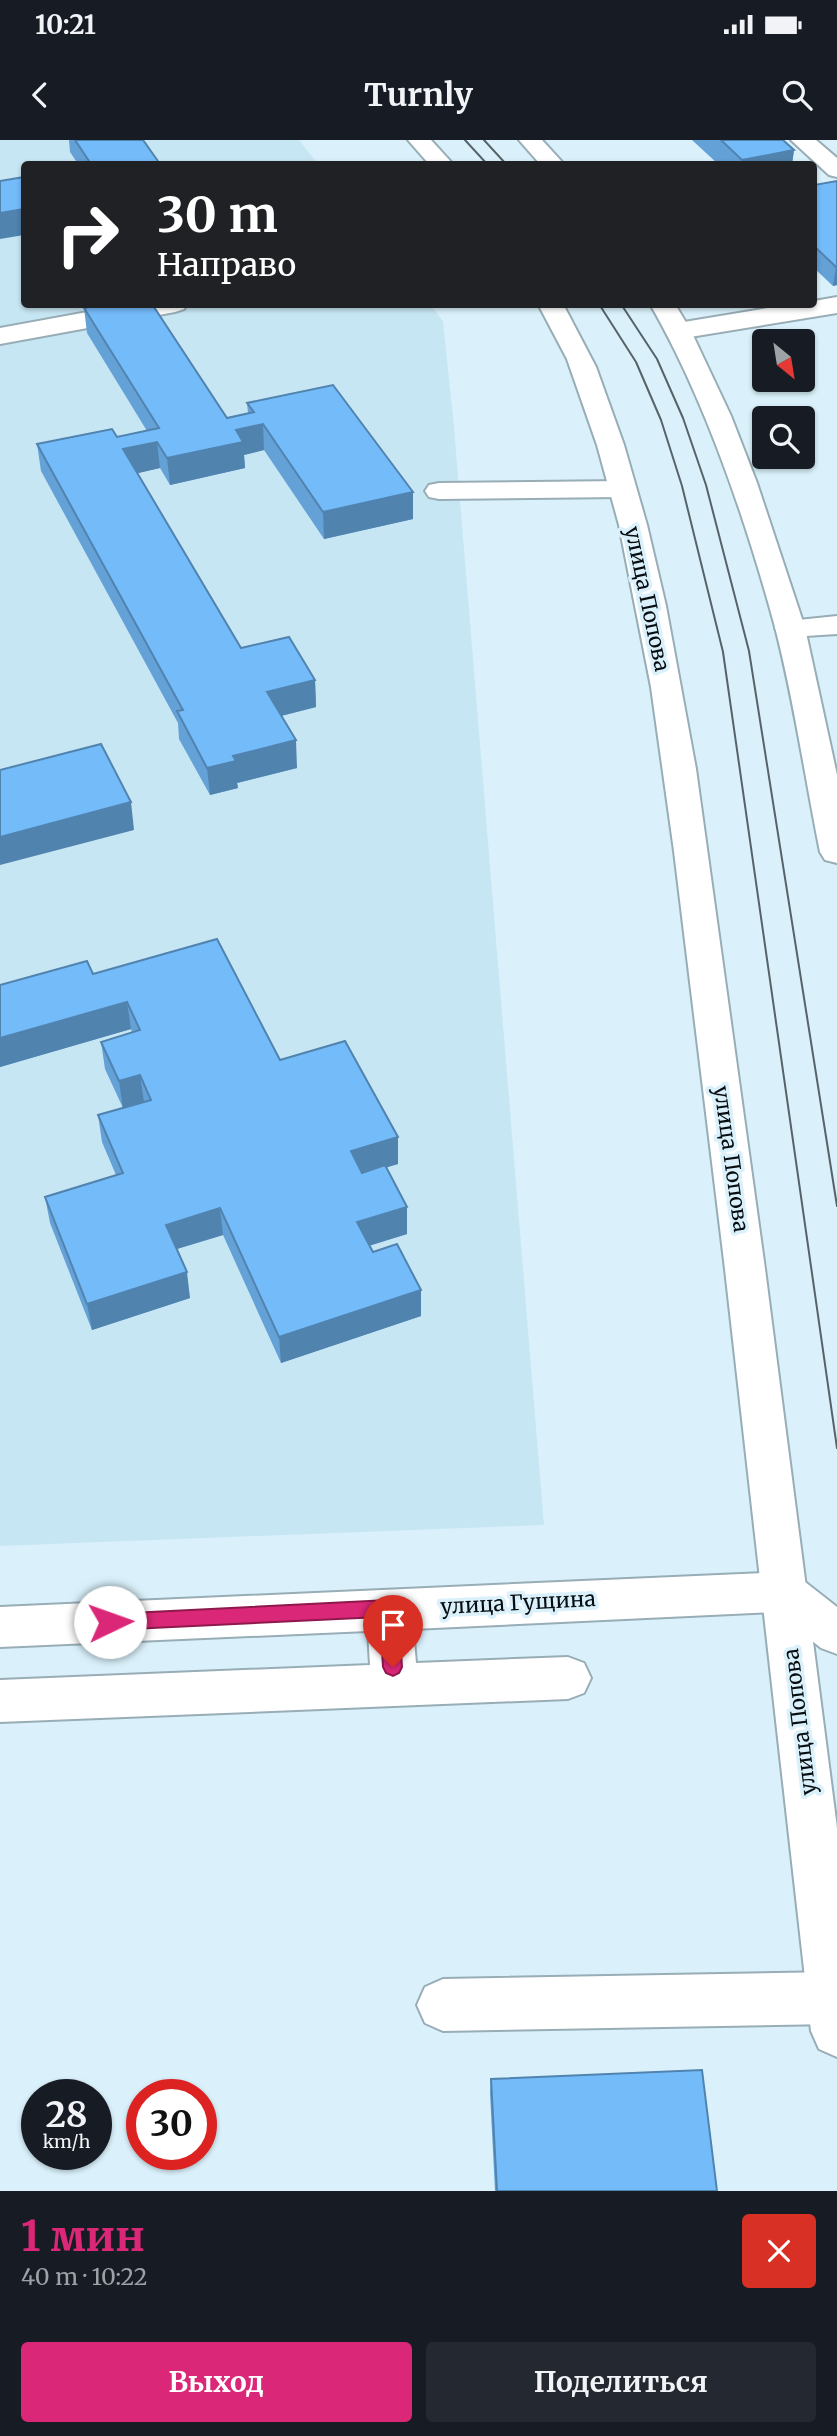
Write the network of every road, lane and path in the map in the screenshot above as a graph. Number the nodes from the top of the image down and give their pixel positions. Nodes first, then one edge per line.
1 (419, 140) edge
2 (530, 140) edge
3 (802, 140) edge
4 (438, 161) edge
5 (549, 161) edge
6 (837, 170) edge
7 (837, 178) edge
8 (817, 181) edge
9 (837, 305) edge
10 (817, 307) edge
11 (154, 308) edge
12 (552, 308) edge
13 (664, 308) edge
14 (804, 308) edge
15 (782, 310) edge
16 (678, 331) junction
17 (0, 336) edge
18 (622, 489) junction
19 (439, 491) dead end
20 (837, 625) edge
21 (790, 628) junction
22 (835, 834) edge
23 (785, 1592) junction
24 (389, 1609) junction
25 (0, 1627) edge
26 (837, 1634) edge
27 (568, 1678) dead end
28 (394, 1685) junction
29 (0, 1702) edge
30 (443, 2005) dead end
31 (835, 2014) edge

1 - 4 main road
2 - 5 main road
3 - 6 main road
7 - 8 main road
9 - 10 main road
11 - 17 main road
12 - 18 main road, улица Попова
13 - 16 main road
14 - 15 main road
15 - 16 main road
16 - 21 main road
18 - 19 main road
18 - 23 main road, улица Попова
20 - 21 main road
21 - 22 main road
23 - 24 main road, улица Гущина
23 - 26 main road
23 - 31 main road, улица Попова
24 - 25 main road, улица Гущина
24 - 28 main road
27 - 28 main road
28 - 29 main road
30 - 31 main road

